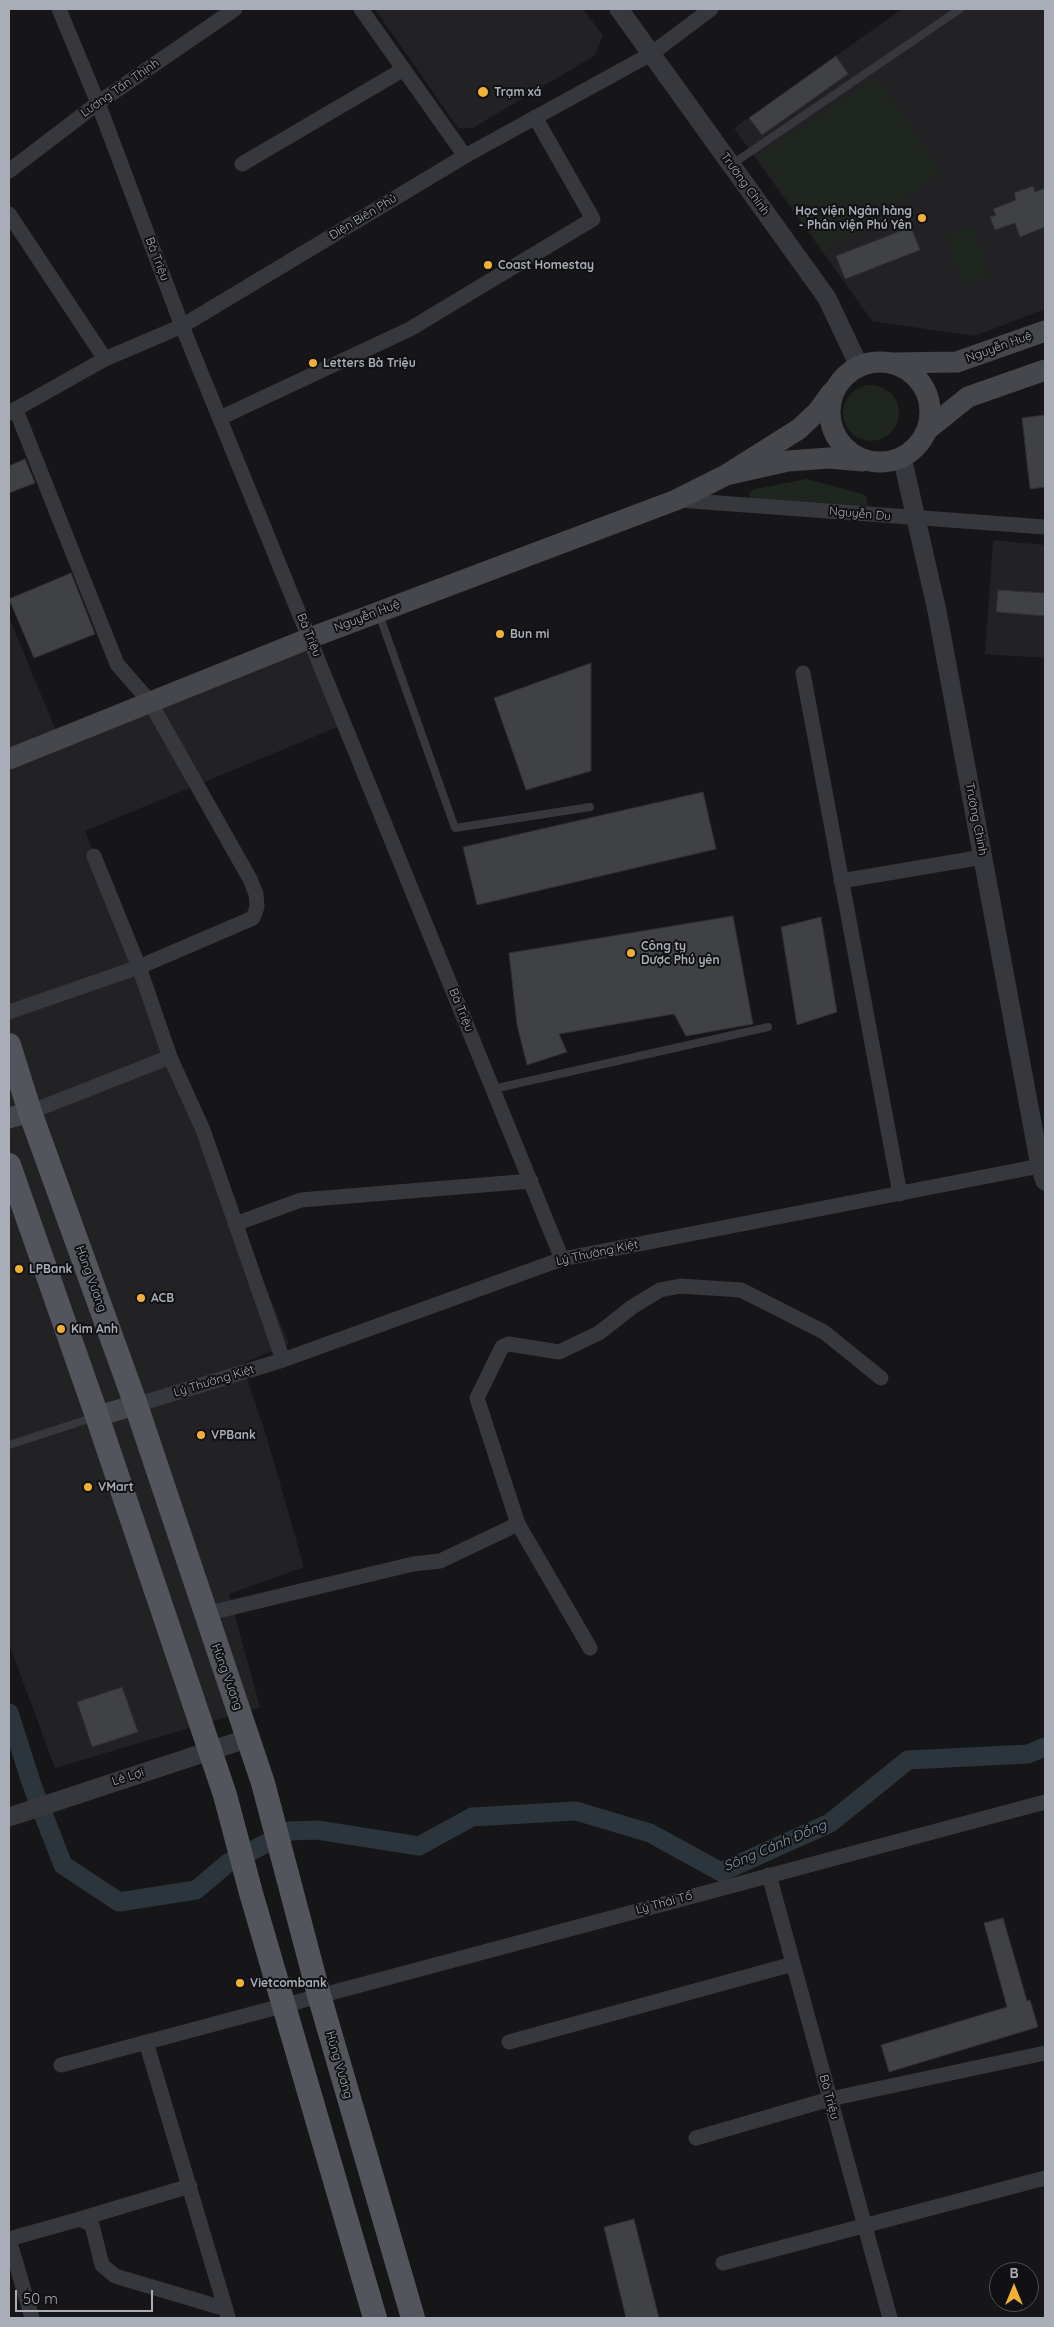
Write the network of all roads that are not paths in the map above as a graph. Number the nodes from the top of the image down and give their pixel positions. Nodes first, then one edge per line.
1 (59, 9) edge
2 (235, 9) edge
3 (361, 9) edge
4 (619, 9) edge
5 (711, 9) edge
6 (960, 9) edge
7 (652, 54) junction
8 (404, 69) junction
9 (98, 103) junction
10 (535, 117) junction
11 (465, 156) junction
12 (242, 164) dead end
13 (731, 165) junction
14 (9, 171) edge
15 (9, 214) edge
16 (182, 326) junction
17 (1045, 330) edge
18 (105, 359) junction
19 (893, 363) junction
20 (859, 366) junction
21 (1045, 370) edge
22 (836, 388) junction
23 (12, 411) edge
24 (220, 418) junction
25 (927, 430) junction
26 (902, 458) junction
27 (870, 462) junction
28 (726, 475) junction
29 (676, 500) junction
30 (916, 519) junction
31 (1045, 527) edge
32 (378, 612) junction
33 (310, 638) junction
34 (803, 673) dead end
35 (150, 702) junction
36 (9, 759) edge
37 (590, 807) dead end
38 (94, 856) dead end
39 (983, 857) junction
40 (841, 881) junction
41 (139, 967) junction
42 (9, 1012) edge
43 (768, 1027) dead end
44 (9, 1045) edge
45 (170, 1057) junction
46 (493, 1089) junction
47 (20, 1115) edge
48 (9, 1165) edge
49 (1044, 1170) edge
50 (531, 1181) junction
51 (900, 1194) junction
52 (235, 1224) junction
53 (562, 1259) junction
54 (284, 1360) junction
55 (881, 1378) dead end
56 (136, 1405) junction
57 (97, 1416) junction
58 (9, 1446) edge
59 (518, 1524) junction
60 (204, 1614) junction
61 (590, 1648) dead end
62 (249, 1738) junction
63 (210, 1751) junction
64 (1045, 1802) edge
65 (9, 1817) edge
66 (769, 1875) junction
67 (793, 1964) junction
68 (319, 1995) junction
69 (283, 2004) junction
70 (146, 2042) junction
71 (510, 2042) dead end
72 (1045, 2053) edge
73 (61, 2065) dead end
74 (830, 2099) junction
75 (696, 2138) dead end
76 (1045, 2178) edge
77 (190, 2186) junction
78 (80, 2218) junction
79 (864, 2224) junction
80 (9, 2239) edge
81 (723, 2263) dead end
82 (227, 2314) edge
83 (32, 2318) edge
84 (375, 2318) edge
85 (413, 2318) edge
86 (890, 2318) edge

1 - 9 street, Bà Triệu
2 - 9 street, Lương Tấn Thịnh
3 - 8 street
4 - 7 street, Trường Chinh
5 - 7 street, Điện Biên Phủ
6 - 13 lane
7 - 10 street, Điện Biên Phủ
7 - 13 street, Trường Chinh
8 - 11 street
8 - 12 street
9 - 14 street, Lương Tấn Thịnh
9 - 16 street, Bà Triệu
10 - 11 street, Điện Biên Phủ
10 - 24 street
11 - 16 street, Điện Biên Phủ
13 - 20 street, Trường Chinh
15 - 18 street
16 - 18 street, Điện Biên Phủ
16 - 24 street, Bà Triệu
17 - 19 main road, Nguyễn Huệ
18 - 23 street, Điện Biên Phủ
19 - 20 main road
19 - 25 main road
20 - 22 main road
21 - 25 main road
22 - 27 main road
22 - 28 main road
23 - 35 street
24 - 33 street, Bà Triệu
25 - 26 main road
26 - 27 main road
26 - 30 street, Trường Chinh
27 - 28 main road
28 - 29 main road, Nguyễn Huệ
29 - 30 street, Nguyễn Du
29 - 32 main road, Nguyễn Huệ
30 - 31 street, Nguyễn Du
30 - 39 street, Trường Chinh
32 - 33 main road, Nguyễn Huệ
32 - 37 lane
33 - 35 main road, Nguyễn Huệ
33 - 46 street, Bà Triệu
34 - 40 street
35 - 36 main road, Nguyễn Huệ
35 - 41 street
38 - 41 street
39 - 40 street
39 - 49 street, Trường Chinh
40 - 51 street
41 - 42 street
41 - 45 street
43 - 46 lane
44 - 47 main road, Hùng Vương
45 - 47 street
45 - 52 street
46 - 50 street, Bà Triệu
47 - 56 main road, Hùng Vương
48 - 57 main road
49 - 51 street, Lý Thường Kiệt
50 - 52 street
50 - 53 street, Bà Triệu
51 - 53 street, Lý Thường Kiệt
52 - 54 street
53 - 54 street, Lý Thường Kiệt
54 - 56 street, Lý Thường Kiệt
55 - 59 street
56 - 57 main road
56 - 60 main road, Hùng Vương
57 - 58 lane
57 - 63 main road
59 - 60 street
59 - 61 street
60 - 62 main road, Hùng Vương
62 - 63 street, Lê Lợi
62 - 68 main road, Hùng Vương
63 - 65 street, Lê Lợi
63 - 69 main road
64 - 66 street, Lý Thái Tổ
66 - 67 street, Bà Triệu
66 - 68 street, Lý Thái Tổ
67 - 71 street
67 - 74 street, Bà Triệu
68 - 69 street, Lý Thái Tổ
68 - 85 main road, Hùng Vương
69 - 70 street, Lý Thái Tổ
69 - 84 main road
70 - 73 street, Lý Thái Tổ
70 - 77 street
72 - 74 street
74 - 75 street
74 - 79 street, Bà Triệu
76 - 79 street
77 - 78 street
77 - 82 street
78 - 80 street
78 - 82 street
79 - 81 street
79 - 86 street, Bà Triệu
80 - 83 street

